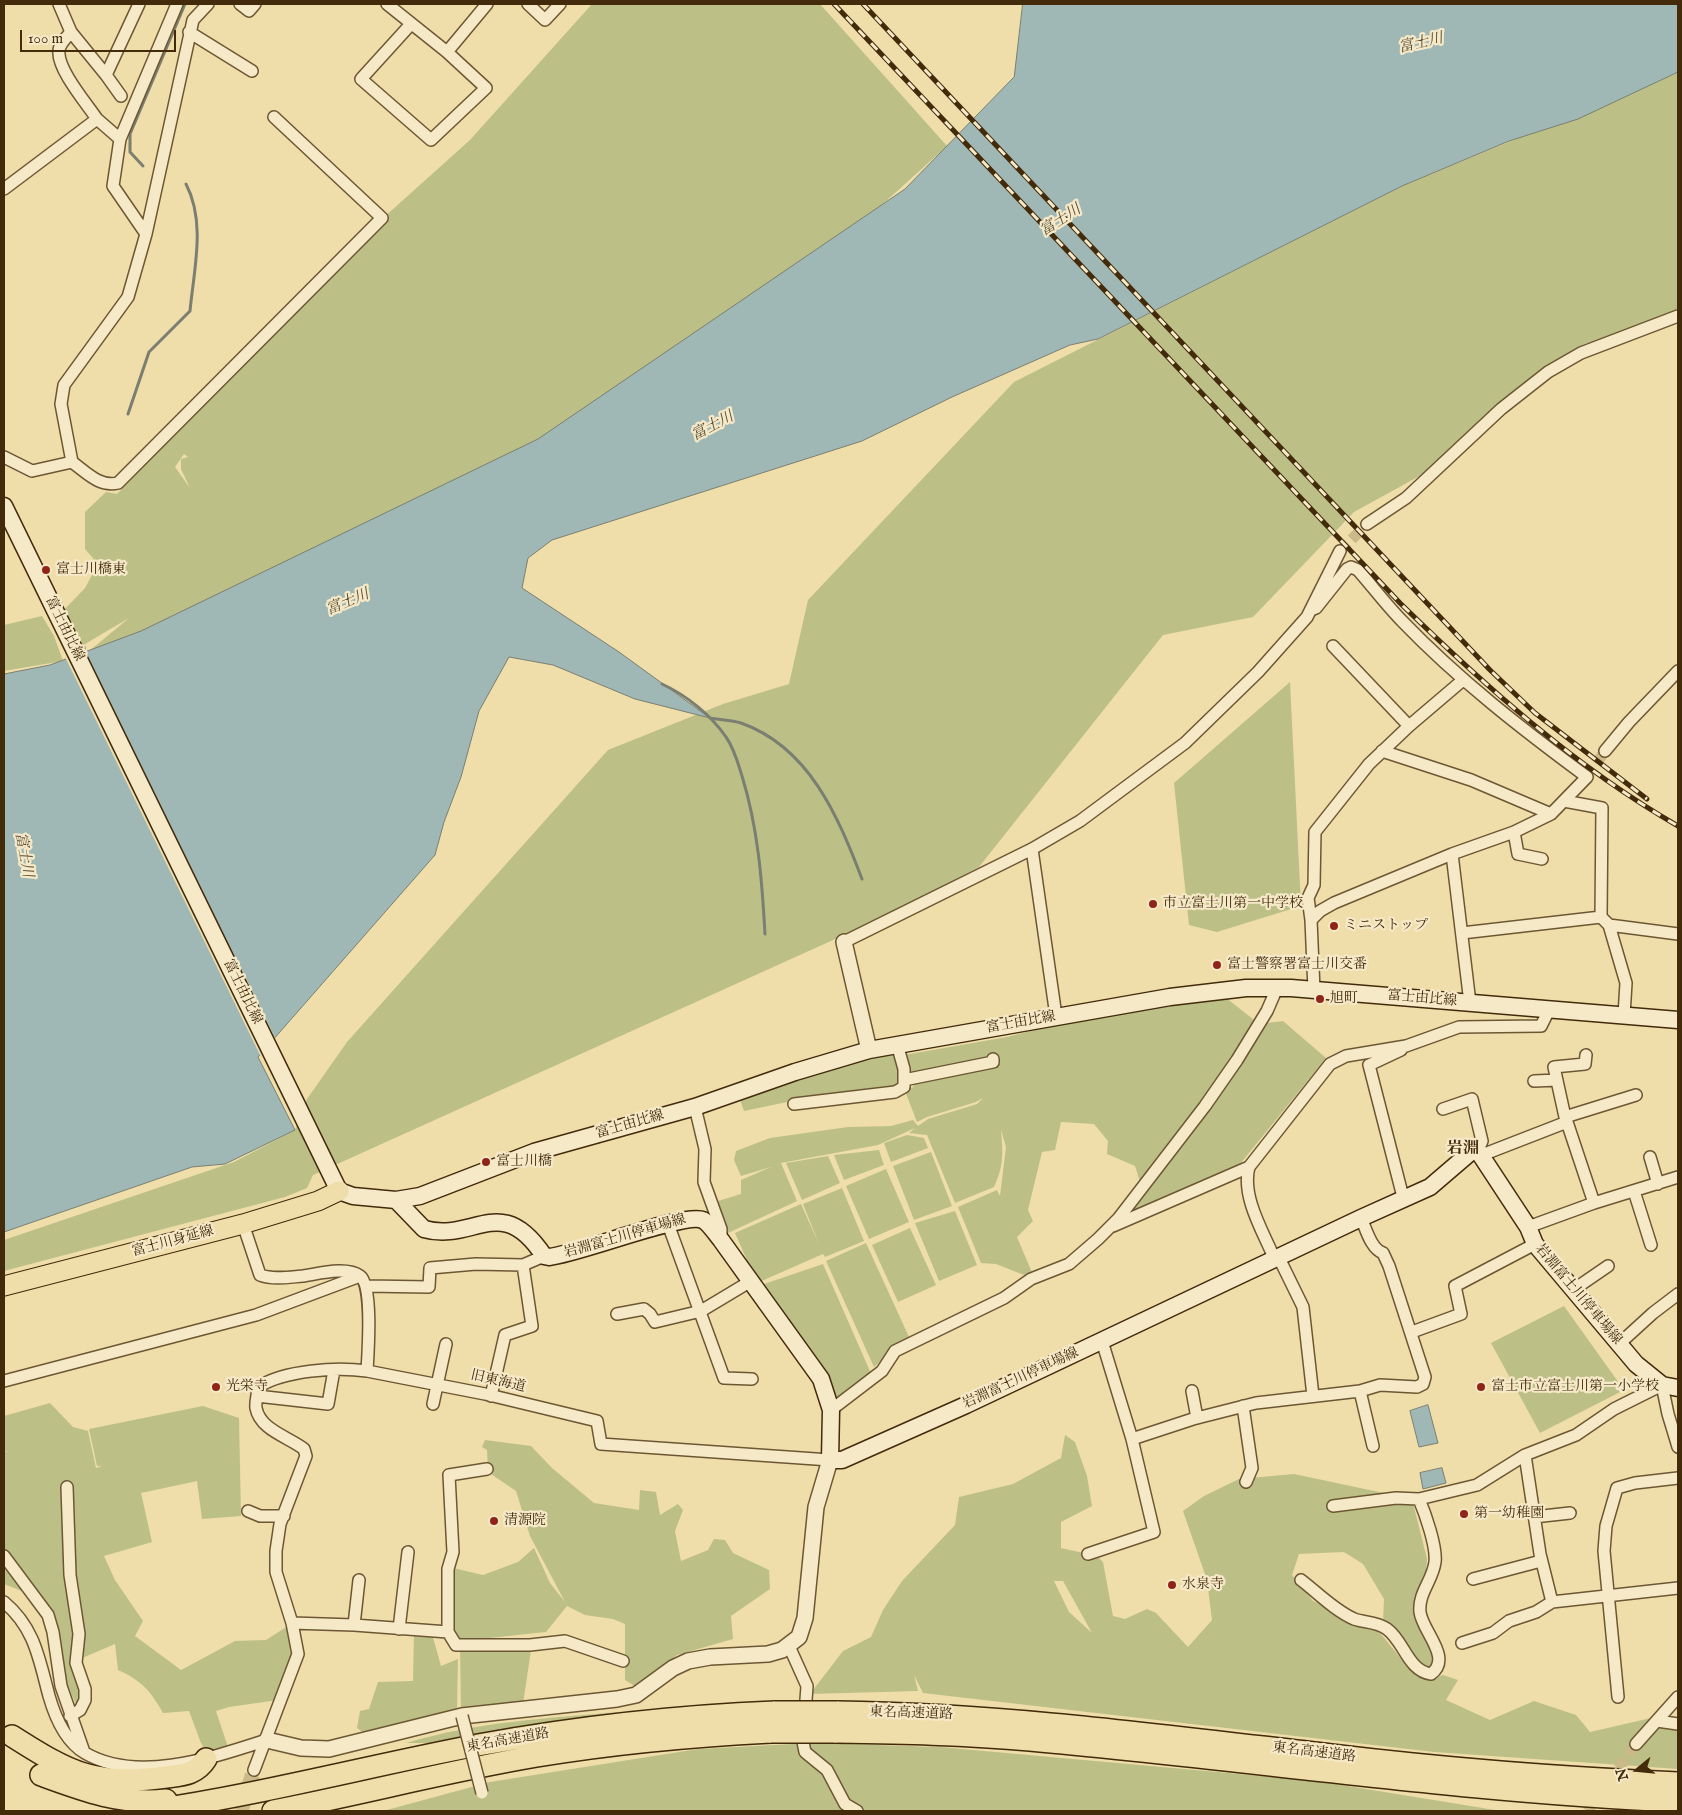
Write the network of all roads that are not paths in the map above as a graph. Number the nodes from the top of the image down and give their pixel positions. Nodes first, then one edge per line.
1 (59, 4) edge
2 (139, 4) edge
3 (177, 4) edge
4 (208, 4) edge
5 (240, 4) edge
6 (255, 4) edge
7 (387, 4) edge
8 (487, 4) edge
9 (528, 4) edge
10 (560, 4) edge
11 (411, 24) junction
12 (72, 32) junction
13 (190, 32) junction
14 (447, 52) junction
15 (252, 71) dead end
16 (106, 75) junction
17 (121, 96) dead end
18 (274, 117) dead end
19 (97, 119) junction
20 (120, 139) junction
21 (4, 189) edge
22 (146, 234) junction
23 (1678, 316) edge
24 (4, 457) edge
25 (72, 462) junction
26 (4, 506) edge
27 (1367, 524) tunnel mouth
28 (1340, 551) tunnel mouth
29 (1311, 610) junction
30 (1333, 646) dead end
31 (1678, 672) edge
32 (1463, 680) junction
33 (1410, 726) junction
34 (1605, 750) tunnel mouth
35 (1382, 751) junction
36 (1564, 801) junction
37 (1551, 814) junction
38 (1514, 832) junction
39 (1032, 850) junction
40 (1452, 854) junction
41 (1542, 859) dead end
42 (1311, 920) junction
43 (1605, 921) junction
44 (1462, 934) junction
45 (1678, 934) edge
46 (844, 942) joint
47 (1277, 988) junction
48 (1314, 990) junction
49 (1470, 1003) junction
50 (1550, 1008) junction
51 (1624, 1015) junction
52 (1056, 1016) junction
53 (1678, 1020) edge
54 (896, 1044) junction
55 (1406, 1046) junction
56 (869, 1050) junction
57 (1586, 1055) dead end
58 (993, 1059) dead end
59 (904, 1080) junction
60 (1557, 1080) junction
61 (1534, 1081) dead end
62 (1636, 1095) dead end
63 (794, 1104) dead end
64 (695, 1107) junction
65 (1443, 1109) dead end
66 (1566, 1120) junction
67 (1480, 1153) junction
68 (1650, 1157) dead end
69 (1250, 1167) junction
70 (1678, 1177) edge
71 (1658, 1184) junction
72 (339, 1191) junction
73 (1634, 1191) junction
74 (396, 1200) junction
75 (1404, 1201) junction
76 (1594, 1203) junction
77 (1361, 1218) junction
78 (243, 1224) junction
79 (668, 1224) junction
80 (1110, 1227) junction
81 (1528, 1227) junction
82 (721, 1240) junction
83 (1535, 1244) junction
84 (1651, 1245) dead end
85 (544, 1256) junction
86 (1277, 1259) junction
87 (523, 1265) junction
88 (1608, 1266) dead end
89 (363, 1281) junction
90 (751, 1282) junction
91 (4, 1286) edge
92 (1573, 1290) junction
93 (1678, 1294) edge
94 (701, 1311) junction
95 (617, 1314) dead end
96 (1412, 1332) junction
97 (1102, 1341) junction
98 (446, 1344) dead end
99 (1619, 1344) junction
100 (334, 1370) junction
101 (367, 1371) junction
102 (752, 1379) dead end
103 (4, 1381) edge
104 (438, 1384) junction
105 (1662, 1385) junction
106 (1678, 1388) edge
107 (1192, 1391) dead end
108 (1360, 1391) junction
109 (257, 1396) junction
110 (491, 1396) junction
111 (1313, 1396) junction
112 (433, 1404) dead end
113 (1243, 1406) junction
114 (831, 1410) junction
115 (1197, 1418) junction
116 (1132, 1439) junction
117 (1373, 1446) dead end
118 (1678, 1447) edge
119 (1526, 1456) junction
120 (830, 1460) junction
121 (487, 1469) dead end
122 (1678, 1478) edge
123 (1246, 1482) dead end
124 (67, 1487) dead end
125 (1419, 1499) junction
126 (1333, 1506) dead end
127 (248, 1511) dead end
128 (1570, 1513) dead end
129 (284, 1516) junction
130 (1534, 1517) junction
131 (408, 1552) dead end
132 (1088, 1554) dead end
133 (4, 1556) edge
134 (1542, 1561) junction
135 (1473, 1579) dead end
136 (359, 1580) dead end
137 (1302, 1580) dead end
138 (1678, 1588) edge
139 (1609, 1595) junction
140 (4, 1602) edge
141 (1552, 1602) junction
142 (292, 1623) junction
143 (354, 1625) junction
144 (399, 1629) junction
145 (448, 1632) junction
146 (1462, 1643) dead end
147 (788, 1646) junction
148 (623, 1661) dead end
149 (1618, 1697) dead end
150 (1678, 1697) edge
151 (70, 1716) junction
152 (462, 1716) junction
153 (1657, 1721) junction
154 (773, 1722) junction
155 (835, 1722) junction
156 (1678, 1724) edge
157 (12, 1736) dead end
158 (267, 1740) junction
159 (1636, 1744) tunnel mouth
160 (84, 1753) junction
161 (206, 1759) junction
162 (254, 1770) tunnel mouth
163 (468, 1770) junction
164 (41, 1775) dead end
165 (1678, 1783) edge
166 (272, 1788) junction
167 (482, 1793) dead end
168 (1678, 1801) edge
169 (148, 1811) edge
170 (273, 1811) edge
171 (331, 1811) edge
172 (857, 1811) edge

1 - 12 street
2 - 16 street
3 - 20 street
4 - 13 street
5 - 6 street
7 - 11 street
8 - 14 street
9 - 10 street
11 - 14 street
11 - 14 street
12 - 16 street
12 - 19 street
13 - 15 street
13 - 22 street
16 - 17 street
18 - 25 street
19 - 20 street
19 - 21 street
20 - 22 street
22 - 25 street
23 - 27 street
24 - 25 street
26 - 72 main road, 富士由比線
28 - 29 street
29 - 32 street
29 - 39 street
30 - 33 street
31 - 34 street
32 - 33 street
32 - 36 street
33 - 35 street
35 - 37 street
35 - 42 street
36 - 37 street
36 - 43 street
37 - 38 street
38 - 40 street
38 - 41 street
39 - 46 street
39 - 52 street
40 - 42 street
40 - 44 street
42 - 48 street
43 - 44 street
43 - 45 street
43 - 51 street
44 - 49 street
46 - 56 street
47 - 48 main road, 富士由比線
47 - 52 main road, 富士由比線
47 - 80 street
48 - 49 main road, 富士由比線
49 - 50 main road, 富士由比線
50 - 51 main road, 富士由比線
50 - 55 street
51 - 53 main road, 富士由比線
52 - 54 main road, 富士由比線
54 - 56 main road, 富士由比線
54 - 59 street
55 - 69 street
55 - 75 street
56 - 64 main road, 富士由比線
57 - 60 street
58 - 59 street
59 - 63 street
60 - 61 street
60 - 66 street
62 - 66 street
64 - 74 main road, 富士由比線
64 - 82 street
65 - 67 street
66 - 67 street
66 - 76 street
67 - 75 main road, 岩淵富士川停車場線
67 - 81 main road, 岩淵富士川停車場線
68 - 71 street
69 - 80 street
69 - 86 street
70 - 71 street
71 - 73 street
72 - 74 main road, 富士由比線
72 - 78 main road, 富士川身延線
73 - 76 street
73 - 84 street
74 - 85 main road, 岩淵富士川停車場線
75 - 77 main road, 岩淵富士川停車場線
76 - 81 street
77 - 86 main road, 岩淵富士川停車場線
77 - 96 street
78 - 89 street
78 - 91 main road, 富士川身延線
79 - 82 main road, 岩淵富士川停車場線
79 - 85 main road, 岩淵富士川停車場線
79 - 94 street
80 - 114 street
81 - 83 main road, 岩淵富士川停車場線
82 - 90 main road, 岩淵富士川停車場線
83 - 92 main road, 岩淵富士川停車場線
83 - 96 street
85 - 87 street
86 - 97 main road, 岩淵富士川停車場線
86 - 111 street
87 - 89 street
87 - 110 street
88 - 92 street
89 - 101 street
89 - 103 street
90 - 94 street
90 - 114 main road, 岩淵富士川停車場線
92 - 99 main road, 岩淵富士川停車場線
93 - 99 street
94 - 95 street
94 - 102 street
96 - 108 street
97 - 116 street
97 - 120 main road, 岩淵富士川停車場線
98 - 104 street
99 - 105 main road, 岩淵富士川停車場線
100 - 101 street, 旧東海道
100 - 109 street, 旧東海道
100 - 109 street
101 - 104 street, 旧東海道
104 - 110 street, 旧東海道
104 - 112 street
105 - 106 main road, 岩淵富士川停車場線
105 - 118 street
105 - 119 street
107 - 115 street
108 - 111 street
108 - 117 street
109 - 129 street
110 - 120 street, 旧東海道
111 - 113 street
113 - 115 street
113 - 123 street
114 - 120 main road, 岩淵富士川停車場線
115 - 116 street
116 - 132 street
119 - 125 street
119 - 130 street
120 - 147 street
121 - 145 street
122 - 139 street
124 - 151 street
125 - 126 street
125 - 137 street
127 - 129 street
128 - 130 street
129 - 142 street
130 - 134 street
131 - 144 street
133 - 151 street
134 - 135 street
134 - 141 street
136 - 143 street
138 - 139 street
139 - 141 street
139 - 149 street
140 - 160 street
141 - 146 street
142 - 143 street
142 - 158 street
143 - 144 street
144 - 145 street
145 - 148 street
147 - 152 street
147 - 172 street
150 - 153 street
151 - 160 street
152 - 158 street
152 - 167 street, bridge
153 - 156 street
153 - 159 street
154 - 155 highway, 東名高速道路, bridge
154 - 163 highway, 東名高速道路
154 - 166 highway, 東名高速道路
155 - 165 highway, 東名高速道路
155 - 168 highway, 東名高速道路
157 - 161 highway
158 - 161 street
158 - 162 street
160 - 161 street
163 - 170 highway, 東名高速道路
163 - 171 highway
164 - 166 highway
166 - 169 highway, 東名高速道路

